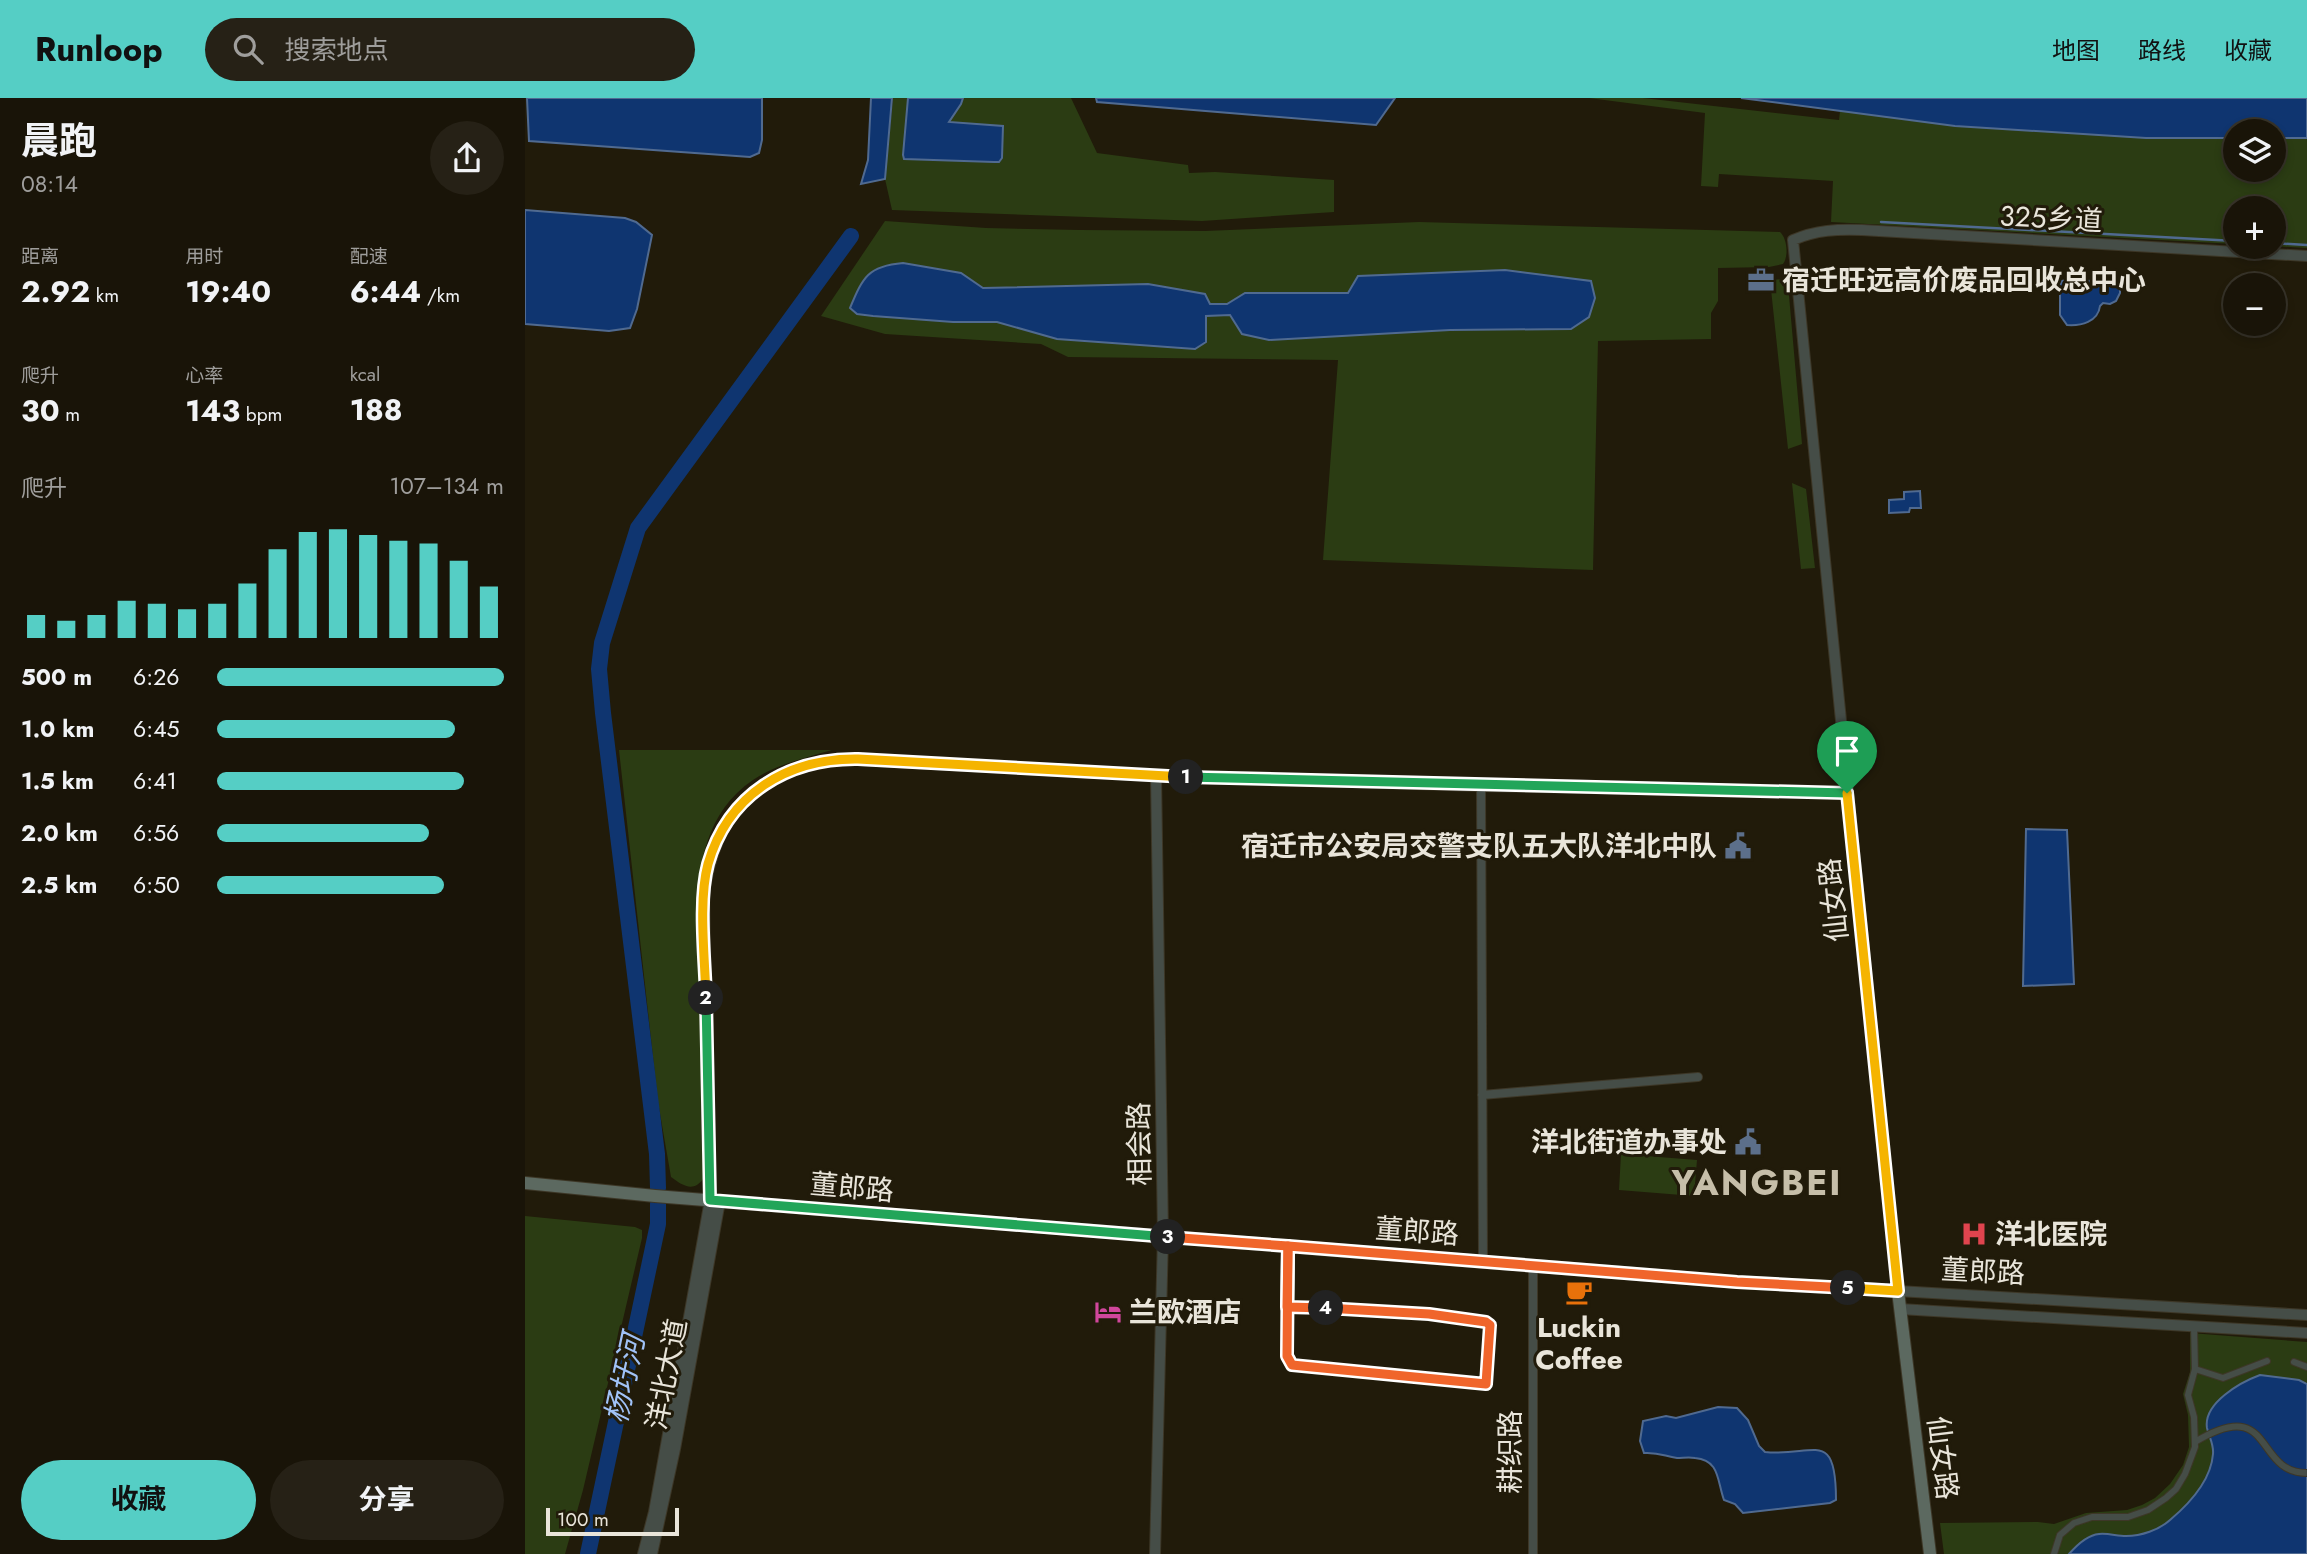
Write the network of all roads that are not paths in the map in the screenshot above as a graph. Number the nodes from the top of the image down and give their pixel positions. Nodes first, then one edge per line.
1 (1793, 240) joint
2 (2307, 256) edge
3 (1156, 776) junction
4 (1481, 786) junction
5 (1847, 793) junction
6 (1698, 1077) dead end
7 (1482, 1095) junction
8 (525, 1183) edge
9 (715, 1201) junction
10 (1163, 1236) junction
11 (1288, 1246) junction
12 (1483, 1261) junction
13 (1533, 1265) junction
14 (1898, 1291) junction
15 (1287, 1307) junction
16 (1900, 1309) junction
17 (2307, 1315) edge
18 (2194, 1326) junction
19 (2307, 1332) edge
20 (2267, 1361) dead end
21 (2294, 1362) dead end
22 (2307, 1367) edge
23 (2195, 1369) junction
24 (2195, 1441) junction
25 (2307, 1473) edge
26 (643, 1554) edge
27 (652, 1554) edge
28 (1155, 1554) edge
29 (1533, 1554) edge
30 (1930, 1554) edge
31 (2054, 1554) edge

1 - 2 street, 325乡道
1 - 5 street, 仙女路
3 - 4 street
3 - 9 street
3 - 10 street, 相会路
4 - 5 street
4 - 7 street
5 - 14 street, 仙女路
6 - 7 street
7 - 12 street
8 - 9 main road, 董郎路
9 - 10 main road, 董郎路
9 - 26 street, 洋北大道
9 - 27 street, 洋北大道
10 - 11 main road, 董郎路
10 - 28 street, 相会路
11 - 12 main road, 董郎路
11 - 15 street
12 - 13 main road, 董郎路
13 - 14 main road, 董郎路
13 - 29 street, 耕织路
14 - 16 main road, 仙女路
14 - 17 street, 董郎路
15 - 15 street
16 - 18 street, 董郎路
16 - 30 main road, 仙女路
18 - 19 street, 董郎路
18 - 23 street
20 - 23 street
21 - 22 street
23 - 24 street
24 - 25 street
24 - 31 street

